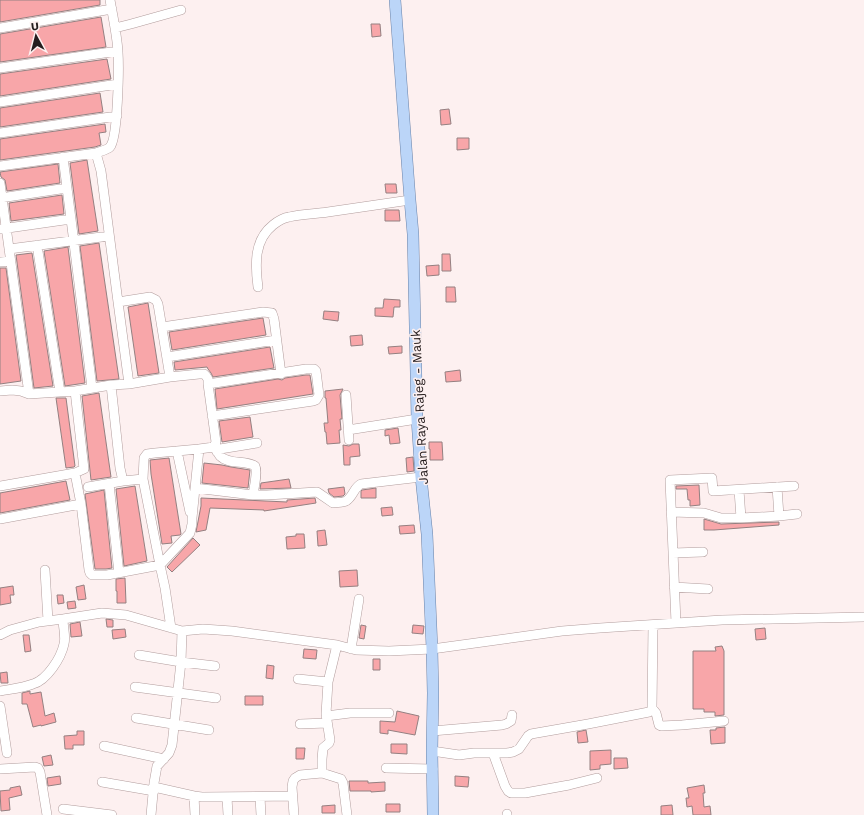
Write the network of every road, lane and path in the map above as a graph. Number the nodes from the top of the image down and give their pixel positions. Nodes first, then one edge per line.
1 (110, 0) edge
2 (395, 0) edge
3 (112, 10) junction
4 (181, 10) dead end
5 (0, 28) edge
6 (115, 28) junction
7 (118, 51) junction
8 (0, 68) edge
9 (118, 84) junction
10 (0, 102) edge
11 (117, 116) junction
12 (0, 133) edge
13 (96, 152) junction
14 (62, 157) junction
15 (0, 166) edge
16 (0, 183) edge
17 (67, 188) junction
18 (1, 198) edge
19 (410, 200) junction
20 (72, 219) junction
21 (3, 229) edge
22 (110, 236) junction
23 (74, 242) junction
24 (37, 245) junction
25 (10, 249) junction
26 (11, 261) junction
27 (0, 262) edge
28 (258, 286) dead end
29 (118, 302) junction
30 (162, 327) junction
31 (276, 340) junction
32 (167, 357) junction
33 (281, 374) junction
34 (170, 377) junction
35 (129, 384) junction
36 (208, 384) junction
37 (111, 385) junction
38 (92, 388) junction
39 (0, 391) edge
40 (75, 391) junction
41 (60, 392) junction
42 (29, 394) junction
43 (346, 394) dead end
44 (212, 416) junction
45 (417, 419) junction
46 (348, 430) junction
47 (349, 440) dead end
48 (257, 442) dead end
49 (199, 449) junction
50 (216, 450) junction
51 (177, 451) junction
52 (75, 474) junction
53 (421, 477) junction
54 (86, 478) junction
55 (143, 479) junction
56 (123, 481) junction
57 (109, 484) junction
58 (0, 486) edge
59 (794, 486) dead end
60 (777, 487) junction
61 (194, 488) junction
62 (78, 489) junction
63 (739, 490) junction
64 (253, 495) junction
65 (81, 504) junction
66 (671, 512) junction
67 (797, 514) dead end
68 (779, 516) junction
69 (192, 518) junction
70 (741, 518) junction
71 (0, 519) edge
72 (703, 552) dead end
73 (673, 553) junction
74 (160, 565) junction
75 (45, 570) dead end
76 (119, 573) junction
77 (674, 587) junction
78 (708, 589) dead end
79 (359, 599) dead end
80 (864, 617) edge
81 (63, 619) junction
82 (48, 621) junction
83 (676, 623) junction
84 (653, 625) junction
85 (171, 628) junction
86 (182, 631) junction
87 (0, 635) edge
88 (337, 646) junction
89 (351, 649) junction
90 (432, 649) junction
91 (139, 655) dead end
92 (181, 662) junction
93 (215, 666) dead end
94 (298, 679) dead end
95 (328, 682) junction
96 (135, 687) dead end
97 (0, 691) edge
98 (178, 693) junction
99 (216, 698) dead end
100 (0, 706) edge
101 (652, 708) junction
102 (390, 713) dead end
103 (512, 715) dead end
104 (136, 718) dead end
105 (327, 720) junction
106 (724, 721) dead end
107 (174, 724) junction
108 (300, 724) dead end
109 (209, 730) dead end
110 (432, 731) junction
111 (104, 746) dead end
112 (432, 751) junction
113 (7, 753) dead end
114 (493, 753) junction
115 (164, 759) junction
116 (386, 768) dead end
117 (433, 769) junction
118 (0, 770) edge
119 (322, 773) junction
120 (597, 778) dead end
121 (102, 782) dead end
122 (154, 789) junction
123 (194, 796) junction
124 (292, 796) junction
125 (227, 797) junction
126 (260, 797) junction
127 (63, 809) dead end
128 (47, 815) edge
129 (112, 815) edge
130 (151, 815) edge
131 (195, 815) edge
132 (228, 815) edge
133 (261, 815) edge
134 (294, 815) edge
135 (347, 815) edge
136 (433, 815) edge

1 - 3 street
2 - 19 main road, Jalan Raya Rajeg - Mauk
3 - 5 street
3 - 6 street
4 - 6 street
6 - 7 street
7 - 8 street
7 - 9 street
9 - 10 street
9 - 11 street
11 - 12 street
11 - 13 street
13 - 14 street
13 - 22 street
14 - 15 street
14 - 17 street
16 - 18 street
17 - 18 street
17 - 20 street
18 - 21 street
19 - 28 street
19 - 45 main road, Jalan Raya Rajeg - Mauk
20 - 21 street
20 - 23 street
21 - 25 street
22 - 23 street
22 - 29 street
23 - 24 street
23 - 38 street
24 - 25 street
24 - 41 street
25 - 26 street
26 - 27 street
26 - 42 street
29 - 30 street
29 - 35 street
30 - 31 street
30 - 32 street
31 - 32 street
31 - 33 street
32 - 34 street
33 - 36 street
33 - 44 street
34 - 35 street
34 - 36 street
35 - 37 street
36 - 44 street
37 - 38 street
37 - 56 street
38 - 40 street
39 - 42 street
40 - 41 street
40 - 54 street
41 - 42 street
43 - 46 street
44 - 50 street
45 - 46 street
45 - 53 main road, Jalan Raya Rajeg - Mauk
46 - 47 street
48 - 50 street
49 - 50 street
49 - 51 street
49 - 61 street
50 - 64 street
51 - 55 street
51 - 69 street
52 - 54 street
52 - 58 street
52 - 62 street
53 - 64 street
53 - 90 main road, Jalan Raya Rajeg - Mauk
54 - 57 street
54 - 62 street
55 - 56 street
55 - 74 street
56 - 57 street
57 - 76 street
59 - 60 street
60 - 63 street
60 - 68 street
61 - 64 street
61 - 69 street
62 - 65 street
63 - 66 street
63 - 70 street
65 - 71 street
65 - 76 street
66 - 70 street
66 - 73 street
67 - 68 street
68 - 70 street
69 - 74 street
72 - 73 street
73 - 77 street
74 - 76 street
74 - 85 street
75 - 82 street
77 - 78 street
77 - 83 street
79 - 89 street
80 - 83 street
81 - 82 street
81 - 85 street
81 - 97 street
82 - 87 street
83 - 84 street
84 - 90 street
84 - 101 street
85 - 86 street
86 - 88 street
86 - 92 street
88 - 89 street
88 - 95 street
89 - 90 street
90 - 110 main road, Jalan Raya Rajeg - Mauk
91 - 92 street
92 - 93 street
92 - 98 street
94 - 95 street
95 - 105 street
96 - 98 street
98 - 99 street
98 - 107 street
100 - 113 street
101 - 106 street
101 - 114 street
102 - 105 street
103 - 110 street
104 - 107 street
105 - 108 street
105 - 119 street
107 - 109 street
107 - 115 street
110 - 112 main road, Jalan Raya Rajeg - Mauk
111 - 115 street
112 - 114 street
112 - 117 main road, Jalan Raya Rajeg - Mauk
114 - 120 street
115 - 122 street
116 - 117 street
117 - 136 main road, Jalan Raya Rajeg - Mauk
118 - 128 street
119 - 124 street
119 - 135 street
121 - 122 street
122 - 123 street
122 - 130 street
123 - 125 street
123 - 131 street
124 - 126 street
124 - 134 street
125 - 126 street
125 - 132 street
126 - 133 street
127 - 129 street

